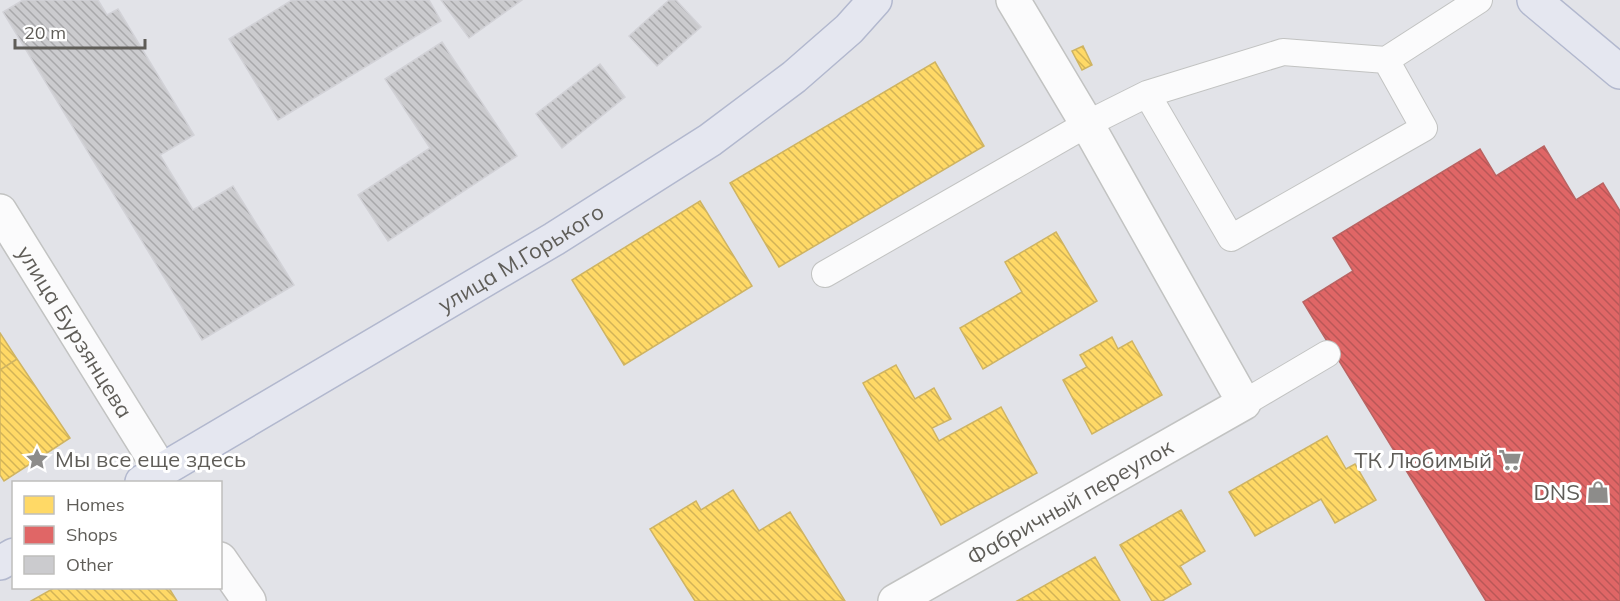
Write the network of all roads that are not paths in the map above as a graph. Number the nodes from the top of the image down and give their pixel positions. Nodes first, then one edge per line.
1 (875, 0) edge
2 (1013, 0) edge
3 (1479, 0) edge
4 (1534, 0) edge
5 (1386, 60) junction
6 (1620, 72) edge
7 (1147, 94) junction
8 (1087, 124) junction
9 (2, 216) edge
10 (825, 274) dead end
11 (1327, 354) dead end
12 (1244, 403) junction
13 (158, 479) edge
14 (222, 562) edge
15 (249, 601) edge
16 (895, 601) edge

1 - 13 main road, улица М.Горького
2 - 8 street
3 - 5 lane
4 - 6 main road
5 - 7 lane
5 - 7 lane
7 - 8 lane
8 - 10 lane
8 - 12 street
9 - 13 street, улица Бурзянцева
11 - 12 lane
12 - 16 street, Фабричный переулок
14 - 15 street

